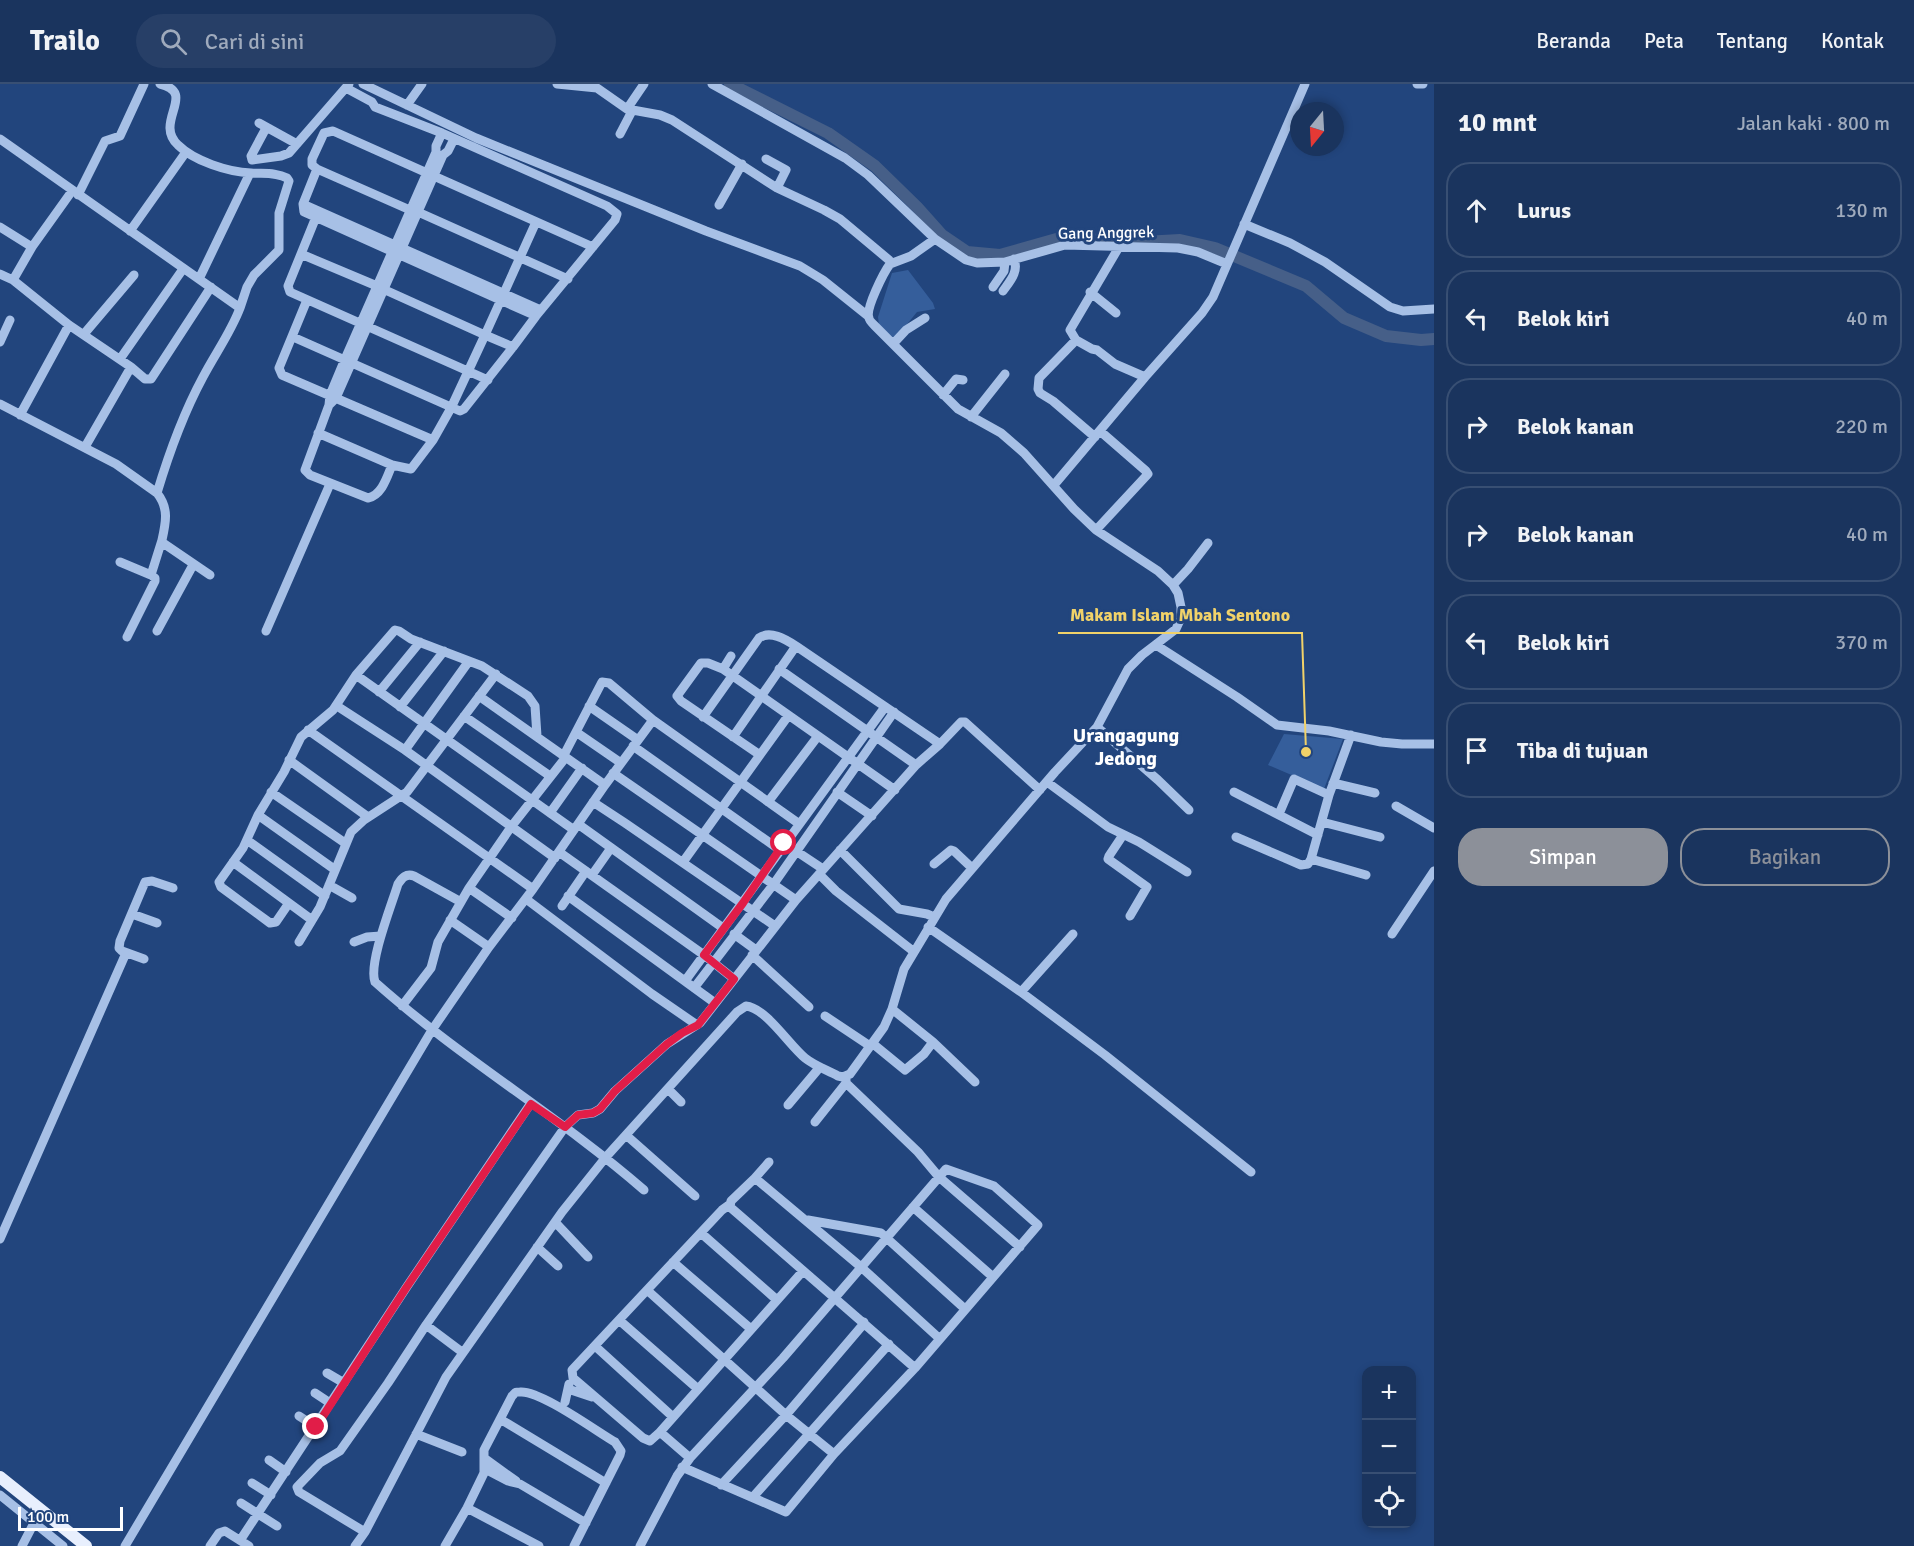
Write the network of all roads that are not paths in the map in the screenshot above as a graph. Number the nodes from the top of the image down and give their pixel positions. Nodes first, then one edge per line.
1 (144, 84) edge
2 (160, 84) edge
3 (363, 84) edge
4 (422, 84) edge
5 (557, 84) edge
6 (644, 84) edge
7 (712, 84) edge
8 (1305, 84) edge
9 (1417, 84) edge
10 (1423, 84) edge
11 (346, 88) edge
12 (407, 105) junction
13 (629, 110) junction
14 (442, 133) junction
15 (620, 134) dead end
16 (0, 139) edge
17 (454, 139) junction
18 (297, 144) junction
19 (186, 152) junction
20 (440, 153) junction
21 (766, 159) dead end
22 (742, 164) junction
23 (317, 169) junction
24 (250, 173) junction
25 (430, 174) junction
26 (777, 188) junction
27 (75, 193) junction
28 (303, 204) junction
29 (719, 205) dead end
30 (414, 211) junction
31 (316, 217) junction
32 (536, 222) junction
33 (1244, 224) junction
34 (0, 227) edge
35 (129, 231) junction
36 (935, 239) junction
37 (32, 247) junction
38 (593, 247) junction
39 (1119, 247) junction
40 (397, 249) junction
41 (301, 254) junction
42 (520, 258) junction
43 (1010, 261) junction
44 (890, 264) junction
45 (1227, 266) junction
46 (183, 268) junction
47 (0, 274) edge
48 (135, 275) dead end
49 (199, 279) junction
50 (568, 279) junction
51 (13, 280) junction
52 (211, 287) junction
53 (993, 287) dead end
54 (380, 288) junction
55 (1003, 291) dead end
56 (1090, 292) junction
57 (503, 297) junction
58 (307, 300) junction
59 (240, 308) junction
60 (1434, 309) edge
61 (539, 313) junction
62 (1116, 314) dead end
63 (868, 316) junction
64 (925, 318) dead end
65 (10, 320) dead end
66 (364, 324) junction
67 (69, 325) junction
68 (84, 334) junction
69 (485, 335) junction
70 (293, 337) junction
71 (1076, 340) junction
72 (0, 342) edge
73 (893, 345) junction
74 (513, 347) junction
75 (120, 359) junction
76 (348, 361) junction
77 (131, 367) junction
78 (469, 371) junction
79 (1005, 374) dead end
80 (1144, 377) junction
81 (488, 380) junction
82 (963, 380) dead end
83 (943, 394) junction
84 (332, 399) junction
85 (0, 404) edge
86 (451, 408) junction
87 (20, 415) junction
88 (971, 417) junction
89 (318, 433) junction
90 (1097, 434) junction
91 (433, 440) junction
92 (85, 447) junction
93 (392, 465) junction
94 (330, 484) junction
95 (1054, 486) junction
96 (157, 493) junction
97 (1096, 530) junction
98 (162, 540) junction
99 (1208, 543) dead end
100 (120, 562) dead end
101 (194, 565) junction
102 (151, 575) junction
103 (210, 575) dead end
104 (1173, 585) junction
105 (157, 631) dead end
106 (266, 631) dead end
107 (128, 637) dead end
108 (420, 642) junction
109 (1156, 645) junction
110 (796, 646) junction
111 (444, 651) junction
112 (731, 656) dead end
113 (470, 662) junction
114 (723, 669) junction
115 (779, 669) junction
116 (496, 674) junction
117 (356, 675) junction
118 (732, 675) junction
119 (379, 692) junction
120 (479, 696) junction
121 (760, 696) junction
122 (337, 706) junction
123 (589, 706) junction
124 (400, 707) junction
125 (890, 709) junction
126 (464, 716) junction
127 (788, 716) junction
128 (703, 717) junction
129 (653, 720) junction
130 (424, 724) junction
131 (1097, 727) junction
132 (308, 730) junction
133 (867, 731) junction
134 (576, 732) junction
135 (1351, 735) junction
136 (537, 736) junction
137 (818, 736) junction
138 (734, 737) junction
139 (876, 737) junction
140 (447, 740) junction
141 (944, 741) junction
142 (635, 743) junction
143 (1434, 744) edge
144 (405, 750) junction
145 (760, 755) junction
146 (565, 756) junction
147 (847, 757) junction
148 (289, 760) junction
149 (621, 763) junction
150 (856, 764) junction
151 (916, 765) junction
152 (427, 766) junction
153 (582, 768) junction
154 (613, 773) junction
155 (550, 776) junction
156 (740, 783) junction
157 (1334, 783) junction
158 (605, 785) junction
159 (1043, 786) junction
160 (895, 790) junction
161 (271, 792) junction
162 (837, 792) junction
163 (1234, 792) dead end
164 (1376, 793) dead end
165 (1329, 795) junction
166 (403, 796) junction
167 (532, 799) junction
168 (592, 802) junction
169 (768, 802) junction
170 (1396, 806) dead end
171 (722, 808) junction
172 (1189, 810) dead end
173 (550, 813) junction
174 (1279, 814) junction
175 (258, 815) junction
176 (872, 816) junction
177 (368, 817) junction
178 (1322, 822) junction
179 (798, 823) junction
180 (511, 827) junction
181 (576, 827) junction
182 (1434, 828) edge
183 (1123, 835) junction
184 (1318, 835) junction
185 (702, 836) junction
186 (1236, 837) dead end
187 (1380, 837) dead end
188 (247, 840) junction
189 (345, 843) junction
190 (782, 846) junction
191 (611, 848) junction
192 (840, 850) junction
193 (797, 851) junction
194 (557, 855) junction
195 (489, 857) junction
196 (1311, 859) junction
197 (233, 862) junction
198 (683, 862) junction
199 (934, 864) dead end
200 (972, 868) junction
201 (334, 869) junction
202 (821, 871) junction
203 (1434, 871) edge
204 (1187, 872) dead end
205 (589, 873) junction
206 (760, 876) junction
207 (1366, 876) dead end
208 (329, 885) junction
209 (773, 885) junction
210 (1424, 886) junction
211 (173, 888) dead end
212 (469, 888) junction
213 (533, 889) junction
214 (1434, 891) edge
215 (325, 896) junction
216 (568, 896) junction
217 (352, 898) dead end
218 (526, 899) junction
219 (796, 900) junction
220 (461, 902) junction
221 (289, 903) junction
222 (743, 903) junction
223 (562, 906) dead end
224 (753, 910) junction
225 (132, 914) junction
226 (1130, 916) dead end
227 (934, 917) junction
228 (512, 918) junction
229 (312, 920) junction
230 (450, 920) junction
231 (157, 923) dead end
232 (775, 926) junction
233 (928, 927) junction
234 (723, 928) junction
235 (734, 934) junction
236 (1073, 934) dead end
237 (1392, 934) dead end
238 (381, 936) junction
239 (298, 942) dead end
240 (354, 942) dead end
241 (489, 947) junction
242 (914, 951) junction
243 (126, 953) junction
244 (754, 953) junction
245 (704, 955) junction
246 (144, 959) dead end
247 (714, 963) junction
248 (734, 979) junction
249 (685, 981) junction
250 (694, 988) junction
251 (1022, 992) junction
252 (715, 1003) junction
253 (402, 1006) junction
254 (809, 1007) dead end
255 (892, 1009) junction
256 (825, 1016) dead end
257 (698, 1025) junction
258 (432, 1030) junction
259 (933, 1042) junction
260 (871, 1045) junction
261 (820, 1067) junction
262 (846, 1080) junction
263 (975, 1082) dead end
264 (668, 1089) junction
265 (681, 1102) dead end
266 (531, 1104) junction
267 (788, 1105) dead end
268 (815, 1122) dead end
269 (565, 1127) junction
270 (626, 1135) junction
271 (606, 1157) junction
272 (769, 1162) dead end
273 (1251, 1172) dead end
274 (939, 1177) junction
275 (755, 1178) junction
276 (645, 1190) dead end
277 (695, 1197) dead end
278 (729, 1205) junction
279 (913, 1207) junction
280 (805, 1219) junction
281 (555, 1222) junction
282 (701, 1233) junction
283 (886, 1237) junction
284 (0, 1239) edge
285 (537, 1247) junction
286 (1020, 1247) junction
287 (588, 1257) dead end
288 (673, 1262) junction
289 (558, 1266) dead end
290 (861, 1267) junction
291 (804, 1271) junction
292 (993, 1277) junction
293 (647, 1290) junction
294 (834, 1297) junction
295 (777, 1300) junction
296 (965, 1309) junction
297 (619, 1320) junction
298 (864, 1322) junction
299 (426, 1325) junction
300 (751, 1329) junction
301 (940, 1339) junction
302 (889, 1344) junction
303 (595, 1346) junction
304 (462, 1352) junction
305 (725, 1359) junction
306 (915, 1368) junction
307 (327, 1373) dead end
308 (571, 1373) junction
309 (344, 1383) junction
310 (756, 1387) junction
311 (568, 1389) junction
312 (698, 1389) junction
313 (315, 1393) dead end
314 (597, 1399) junction
315 (565, 1402) dead end
316 (330, 1403) junction
317 (786, 1415) junction
318 (299, 1416) dead end
319 (673, 1417) junction
320 (500, 1419) junction
321 (316, 1427) junction
322 (660, 1432) junction
323 (416, 1434) junction
324 (809, 1434) junction
325 (462, 1452) dead end
326 (834, 1454) junction
327 (484, 1458) junction
328 (690, 1458) junction
329 (269, 1460) dead end
330 (682, 1467) junction
331 (485, 1469) junction
332 (286, 1472) junction
333 (0, 1477) edge
334 (252, 1483) dead end
335 (606, 1483) junction
336 (520, 1484) junction
337 (721, 1485) junction
338 (271, 1495) junction
339 (0, 1496) edge
340 (753, 1497) junction
341 (241, 1503) dead end
342 (27, 1508) junction
343 (467, 1508) junction
344 (258, 1514) junction
345 (34, 1523) junction
346 (586, 1523) junction
347 (277, 1526) dead end
348 (365, 1532) junction
349 (241, 1539) junction
350 (447, 1545) edge
351 (22, 1546) edge
352 (63, 1546) edge
353 (86, 1546) edge
354 (124, 1546) edge
355 (210, 1546) edge
356 (249, 1546) edge
357 (355, 1546) edge
358 (539, 1546) edge
359 (574, 1546) edge
360 (640, 1546) edge

1 - 27 street
2 - 19 street
3 - 12 street
4 - 12 street
5 - 13 street
6 - 13 street
7 - 36 street, Gang Anggrek
8 - 33 street
9 - 10 street
11 - 14 street
11 - 18 street
12 - 63 street
13 - 15 street
13 - 22 street
14 - 17 street
14 - 20 street
16 - 27 street
17 - 20 street
17 - 38 street
18 - 18 street
19 - 24 street
19 - 35 street
20 - 25 street
21 - 26 street
22 - 26 street
22 - 29 street
23 - 25 street
23 - 28 street
23 - 30 street
24 - 49 street
24 - 59 street
25 - 30 street
25 - 32 street
26 - 44 street
27 - 35 street
27 - 37 street
28 - 31 street
28 - 40 street
30 - 40 street
30 - 42 street
31 - 40 street
31 - 41 street
32 - 38 street
32 - 42 street
33 - 45 street
33 - 60 street
34 - 37 street
35 - 46 street
36 - 43 street, Gang Anggrek
36 - 44 street
37 - 51 street
38 - 50 street
39 - 43 street, Gang Anggrek
39 - 45 street, Gang Anggrek
39 - 56 street
40 - 54 street
40 - 57 street
41 - 54 street
41 - 58 street
42 - 50 street
42 - 57 street
43 - 53 street
43 - 55 street
44 - 63 street
45 - 80 street
46 - 49 street
46 - 75 street
47 - 51 street
48 - 68 street
49 - 52 street
50 - 61 street
51 - 67 street
52 - 59 street
52 - 77 street
54 - 66 street
54 - 69 street
56 - 62 street
56 - 71 street
57 - 61 street
57 - 69 street
58 - 66 street
58 - 70 street
59 - 96 street
61 - 74 street
63 - 73 street
64 - 73 street
65 - 72 street
66 - 76 street
66 - 78 street
67 - 68 street
67 - 87 street
68 - 75 street
69 - 74 street
69 - 78 street
70 - 76 street
70 - 84 street
71 - 80 street
71 - 90 street
73 - 83 street
74 - 81 street
75 - 77 street
76 - 84 street
76 - 86 street
77 - 92 street
78 - 81 street
78 - 86 street
79 - 88 street
80 - 90 street
81 - 86 street
82 - 83 street
83 - 88 street
84 - 89 street
84 - 91 street
85 - 87 street
86 - 91 street
87 - 92 street
88 - 95 street
89 - 93 street
89 - 94 street
90 - 95 street
90 - 97 street
91 - 93 street
92 - 96 street
93 - 94 street
94 - 106 street
95 - 97 street
96 - 98 street
97 - 104 street
98 - 101 street
98 - 102 street
99 - 104 street
100 - 102 street
101 - 103 street
101 - 105 street
102 - 107 street
104 - 109 street
108 - 111 street
108 - 117 street
108 - 119 street
109 - 131 street
109 - 135 street
110 - 115 street
110 - 118 street
110 - 125 street
111 - 113 street
111 - 124 street
112 - 114 street
113 - 116 street
113 - 130 street
114 - 118 street
114 - 128 street
115 - 121 street
115 - 133 street
116 - 120 street
116 - 136 street
117 - 119 street
117 - 122 street
118 - 121 street
118 - 128 street
119 - 124 street
120 - 126 street
120 - 136 street
121 - 127 street
121 - 138 street
122 - 132 street
122 - 144 street
123 - 129 street
123 - 134 street
123 - 142 street
124 - 130 street
125 - 133 street
125 - 139 street
125 - 141 street
126 - 140 street
126 - 155 street
127 - 137 street
127 - 145 street
128 - 138 street
129 - 142 street
129 - 156 street
130 - 140 street
130 - 144 street
131 - 159 street
131 - 172 street
132 - 148 street
132 - 166 street
133 - 139 street
133 - 147 street
134 - 146 street
134 - 149 street
135 - 143 street
135 - 157 street
136 - 146 street
137 - 147 street
137 - 169 street
138 - 145 street
139 - 150 street
139 - 151 street
140 - 152 street
140 - 167 street
141 - 151 street
141 - 159 street
142 - 149 street
142 - 171 street
144 - 152 street
145 - 156 street
146 - 153 street
146 - 155 street
147 - 150 street
147 - 179 street
148 - 161 street
148 - 177 street
149 - 154 street
150 - 160 street
150 - 162 street
151 - 160 street
152 - 166 street
152 - 180 street
153 - 158 street
153 - 173 street
154 - 158 street
154 - 185 street
155 - 167 street
156 - 169 street
156 - 171 street
157 - 164 street
157 - 165 street
158 - 168 street
159 - 183 street
159 - 200 street
160 - 176 street
161 - 175 street
161 - 189 street
162 - 176 street
162 - 193 street
163 - 174 street
165 - 174 street
165 - 178 street
166 - 177 street
166 - 195 street
167 - 173 street
167 - 180 street
168 - 181 street
168 - 198 street
169 - 179 street
170 - 182 street
171 - 185 street
171 - 190 street
173 - 181 street
174 - 184 street
175 - 188 street
175 - 201 street
176 - 192 street
177 - 189 street
178 - 184 street
178 - 187 street
179 - 190 street
180 - 194 street
180 - 195 street
181 - 191 street
181 - 194 street
183 - 204 street
183 - 226 street
184 - 196 street
185 - 198 street
185 - 206 street
186 - 196 street
188 - 197 street
188 - 215 street
189 - 201 street
190 - 193 street
190 - 206 street
191 - 205 street
191 - 234 street
192 - 202 street
192 - 227 street
193 - 202 street
193 - 209 street
194 - 205 street
194 - 213 street
195 - 212 street
195 - 213 street
196 - 207 street
197 - 221 street
197 - 221 street
198 - 222 street
199 - 200 street
200 - 227 street
201 - 208 street
202 - 219 street
202 - 242 street
203 - 210 street
205 - 216 street
205 - 245 street
206 - 209 street
206 - 222 street
208 - 215 street
208 - 217 street
209 - 219 street
209 - 224 street
210 - 214 street
210 - 237 street
211 - 225 street
212 - 220 street
212 - 228 street
213 - 218 street
215 - 229 street
216 - 223 street
216 - 249 street
218 - 228 street
218 - 257 street
219 - 232 street
220 - 230 street
220 - 238 street
221 - 229 street
222 - 224 street
222 - 234 street
224 - 232 street
224 - 235 street
225 - 231 street
225 - 243 street
227 - 233 street
228 - 241 street
229 - 239 street
230 - 241 street
230 - 253 street
232 - 244 street
233 - 242 street
233 - 251 street
234 - 245 street
235 - 244 street
235 - 247 street
236 - 251 street
238 - 240 street
238 - 253 street
241 - 258 street
242 - 255 street
243 - 246 street
243 - 284 street
244 - 248 street
244 - 254 street
245 - 247 street
245 - 249 street
247 - 248 street
247 - 250 street
248 - 252 street
249 - 250 street
250 - 252 street
251 - 273 street
252 - 257 street
253 - 258 street
255 - 259 street
255 - 260 street
256 - 260 street
257 - 269 street
258 - 266 street
258 - 354 street
259 - 260 street
259 - 263 street
260 - 262 street
261 - 262 street
261 - 264 street
261 - 267 street
262 - 268 street
262 - 274 street
264 - 265 street
264 - 270 street
266 - 269 street
266 - 309 street
269 - 271 street
269 - 299 street
270 - 271 street
270 - 277 street
271 - 276 street
271 - 281 street
272 - 275 street
274 - 279 street
274 - 286 street
274 - 286 street
275 - 278 street
275 - 280 street
278 - 282 street
278 - 291 street
279 - 283 street
279 - 292 street
280 - 283 street
280 - 290 street
281 - 285 street
281 - 287 street
282 - 288 street
282 - 295 street
283 - 290 street
283 - 296 street
285 - 289 street
285 - 304 street
286 - 292 street
288 - 293 street
288 - 300 street
290 - 294 street
290 - 301 street
291 - 294 street
291 - 295 street
292 - 296 street
293 - 297 street
293 - 305 street
294 - 298 street
294 - 310 street
295 - 300 street
296 - 301 street
297 - 303 street
297 - 312 street
298 - 302 street
298 - 317 street
299 - 304 street
299 - 348 street
300 - 305 street
301 - 306 street
302 - 306 street
302 - 324 street
303 - 308 street
303 - 319 street
304 - 323 street
305 - 310 street
305 - 312 street
306 - 326 street
307 - 309 street
308 - 311 street
308 - 314 street
309 - 316 street
310 - 317 street
310 - 328 street
311 - 314 street
311 - 315 street
312 - 319 street
313 - 316 street
314 - 322 street
316 - 321 street
317 - 324 street
317 - 337 street
318 - 321 street
319 - 322 street
320 - 327 street
320 - 335 street
320 - 335 street
321 - 332 street
322 - 328 street
323 - 325 street
323 - 348 street
324 - 326 street
324 - 340 street
326 - 340 street
327 - 331 street
327 - 336 street
328 - 330 street
329 - 332 street
330 - 337 street
330 - 360 street
331 - 336 street
331 - 343 street
332 - 338 street
333 - 342 main road
334 - 338 street
335 - 346 street
336 - 346 street
337 - 340 street
338 - 344 street
339 - 342 street
341 - 344 street
342 - 345 street
342 - 353 main road
343 - 350 street
343 - 358 street
344 - 347 street
344 - 349 street
345 - 351 street
345 - 352 street
346 - 359 street
348 - 357 street
349 - 355 street
349 - 356 street

